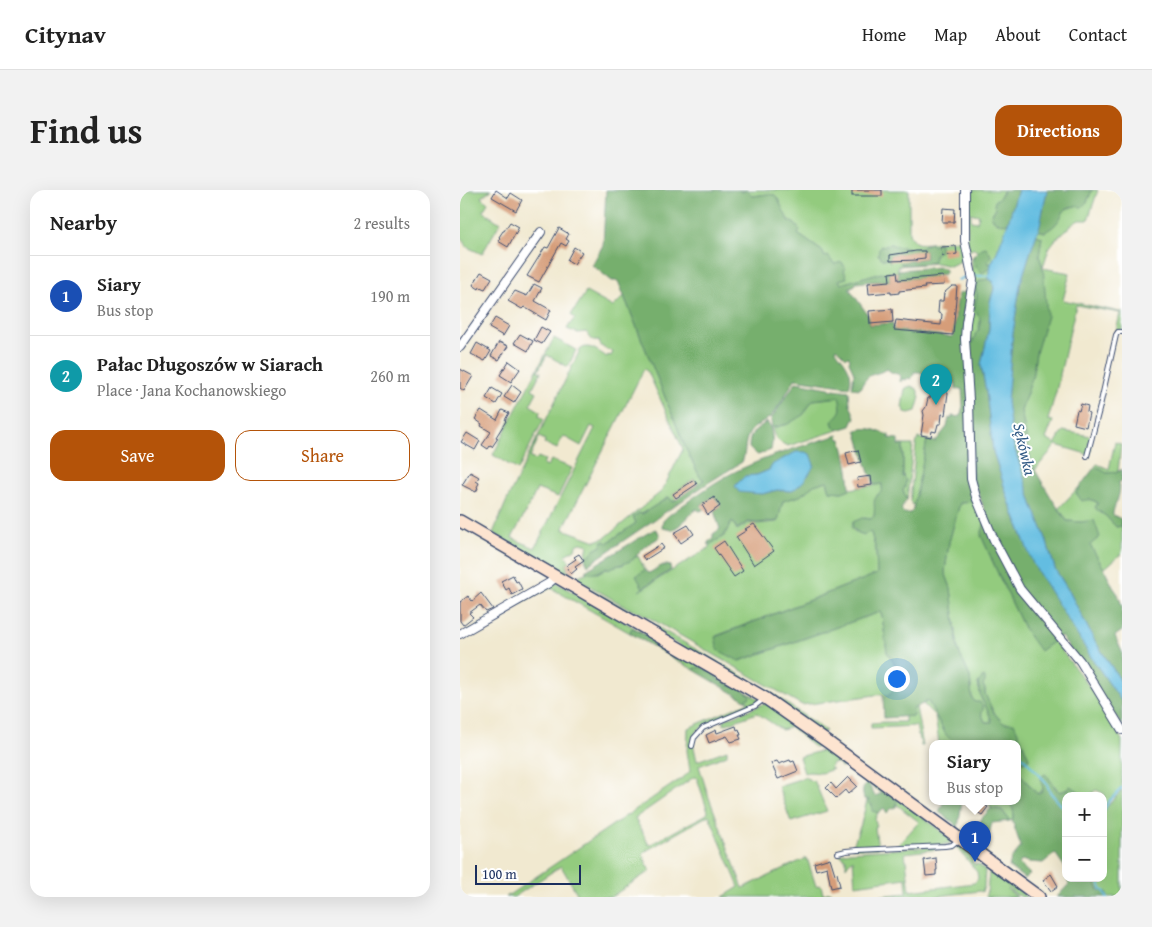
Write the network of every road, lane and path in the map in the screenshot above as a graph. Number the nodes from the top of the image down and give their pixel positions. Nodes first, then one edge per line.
1 (965, 190) edge
2 (541, 232) dead end
3 (1122, 332) edge
4 (460, 348) edge
5 (1087, 456) dead end
6 (460, 521) edge
7 (556, 577) junction
8 (460, 634) edge
9 (765, 698) junction
10 (1122, 730) edge
11 (692, 746) dead end
12 (959, 839) junction
13 (838, 853) dead end
14 (1039, 897) edge

1 - 10 street
2 - 4 street
3 - 5 lane
6 - 7 main road
7 - 8 street
7 - 9 main road
9 - 11 lane
9 - 12 main road
12 - 13 lane
12 - 14 main road

